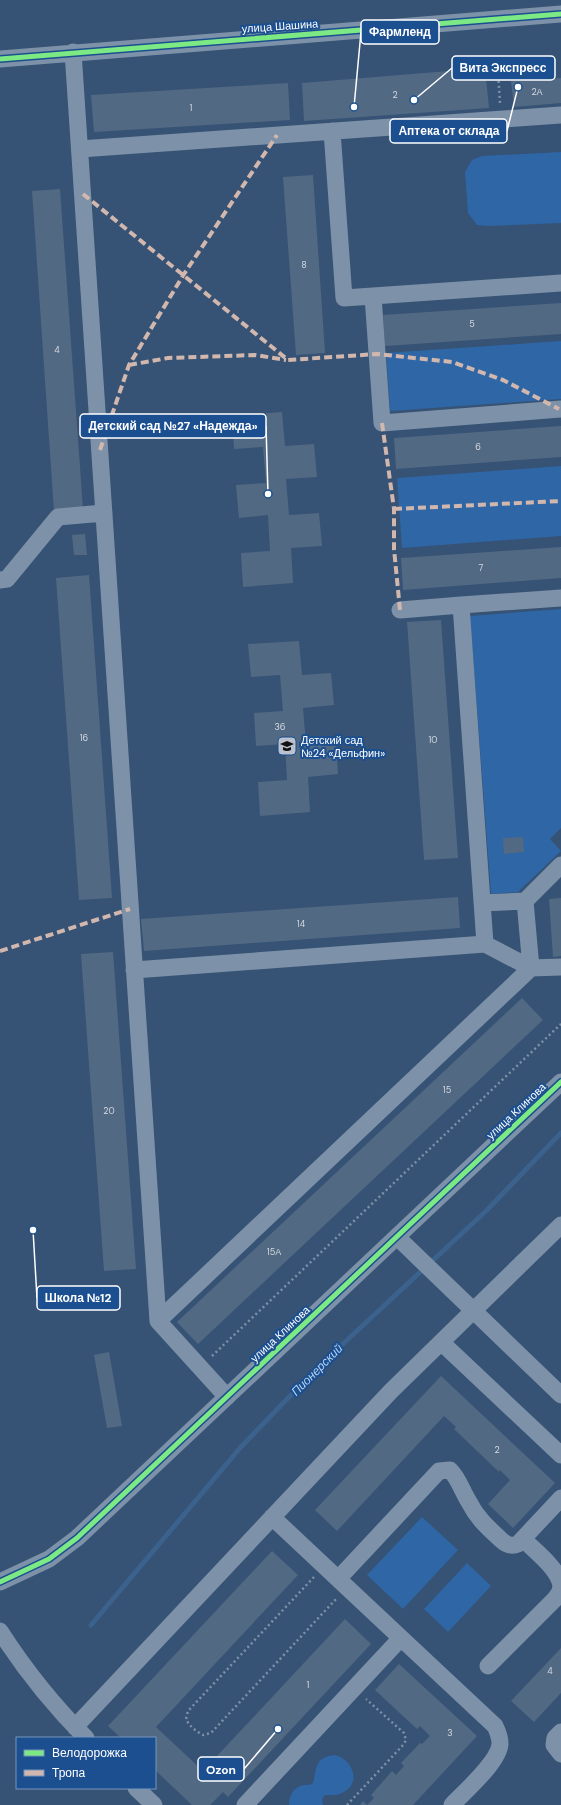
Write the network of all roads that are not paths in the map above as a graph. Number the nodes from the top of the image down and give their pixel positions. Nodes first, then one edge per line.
1 (561, 14) edge
2 (73, 52) junction
3 (0, 59) edge
4 (561, 115) edge
5 (332, 131) junction
6 (80, 149) junction
7 (561, 283) edge
8 (373, 296) junction
9 (561, 409) edge
10 (104, 513) junction
11 (0, 580) edge
12 (561, 598) edge
13 (461, 605) junction
14 (400, 610) dead end
15 (561, 865) edge
16 (525, 900) junction
17 (482, 903) junction
18 (485, 944) junction
19 (561, 967) edge
20 (531, 968) junction
21 (134, 970) junction
22 (559, 1088) edge
23 (561, 1225) edge
24 (397, 1236) junction
25 (474, 1310) junction
26 (158, 1321) junction
27 (441, 1342) junction
28 (561, 1395) edge
29 (227, 1398) junction
30 (561, 1455) edge
31 (561, 1498) edge
32 (272, 1517) junction
33 (523, 1539) junction
34 (0, 1582) edge
35 (342, 1583) junction
36 (561, 1586) edge
37 (0, 1631) edge
38 (400, 1638) junction
39 (488, 1666) dead end
40 (80, 1732) edge
41 (561, 1732) edge
42 (561, 1754) edge
43 (137, 1789) edge
44 (154, 1805) edge
45 (245, 1805) edge
46 (452, 1805) edge

1 - 2 street, улица Шашина
2 - 3 street, улица Шашина
2 - 6 street
4 - 5 street
5 - 6 street
5 - 8 street
6 - 10 street
7 - 8 street
8 - 9 street
10 - 11 street
10 - 21 street
12 - 13 street
13 - 14 street
13 - 17 street
15 - 16 street
16 - 17 street
16 - 20 street
17 - 18 street
18 - 20 street
18 - 21 street
19 - 20 street
20 - 26 street
21 - 26 street
22 - 24 street, улица Клинова
23 - 25 street
24 - 25 street
24 - 29 street, улица Клинова
25 - 27 street
25 - 28 street
26 - 29 street
27 - 30 street
27 - 32 street
29 - 34 street, улица Клинова
31 - 33 street
32 - 35 street
32 - 40 street
33 - 35 street
33 - 36 street
35 - 38 street
36 - 39 street
37 - 40 street
38 - 45 street
38 - 46 street
41 - 42 street
43 - 44 street

